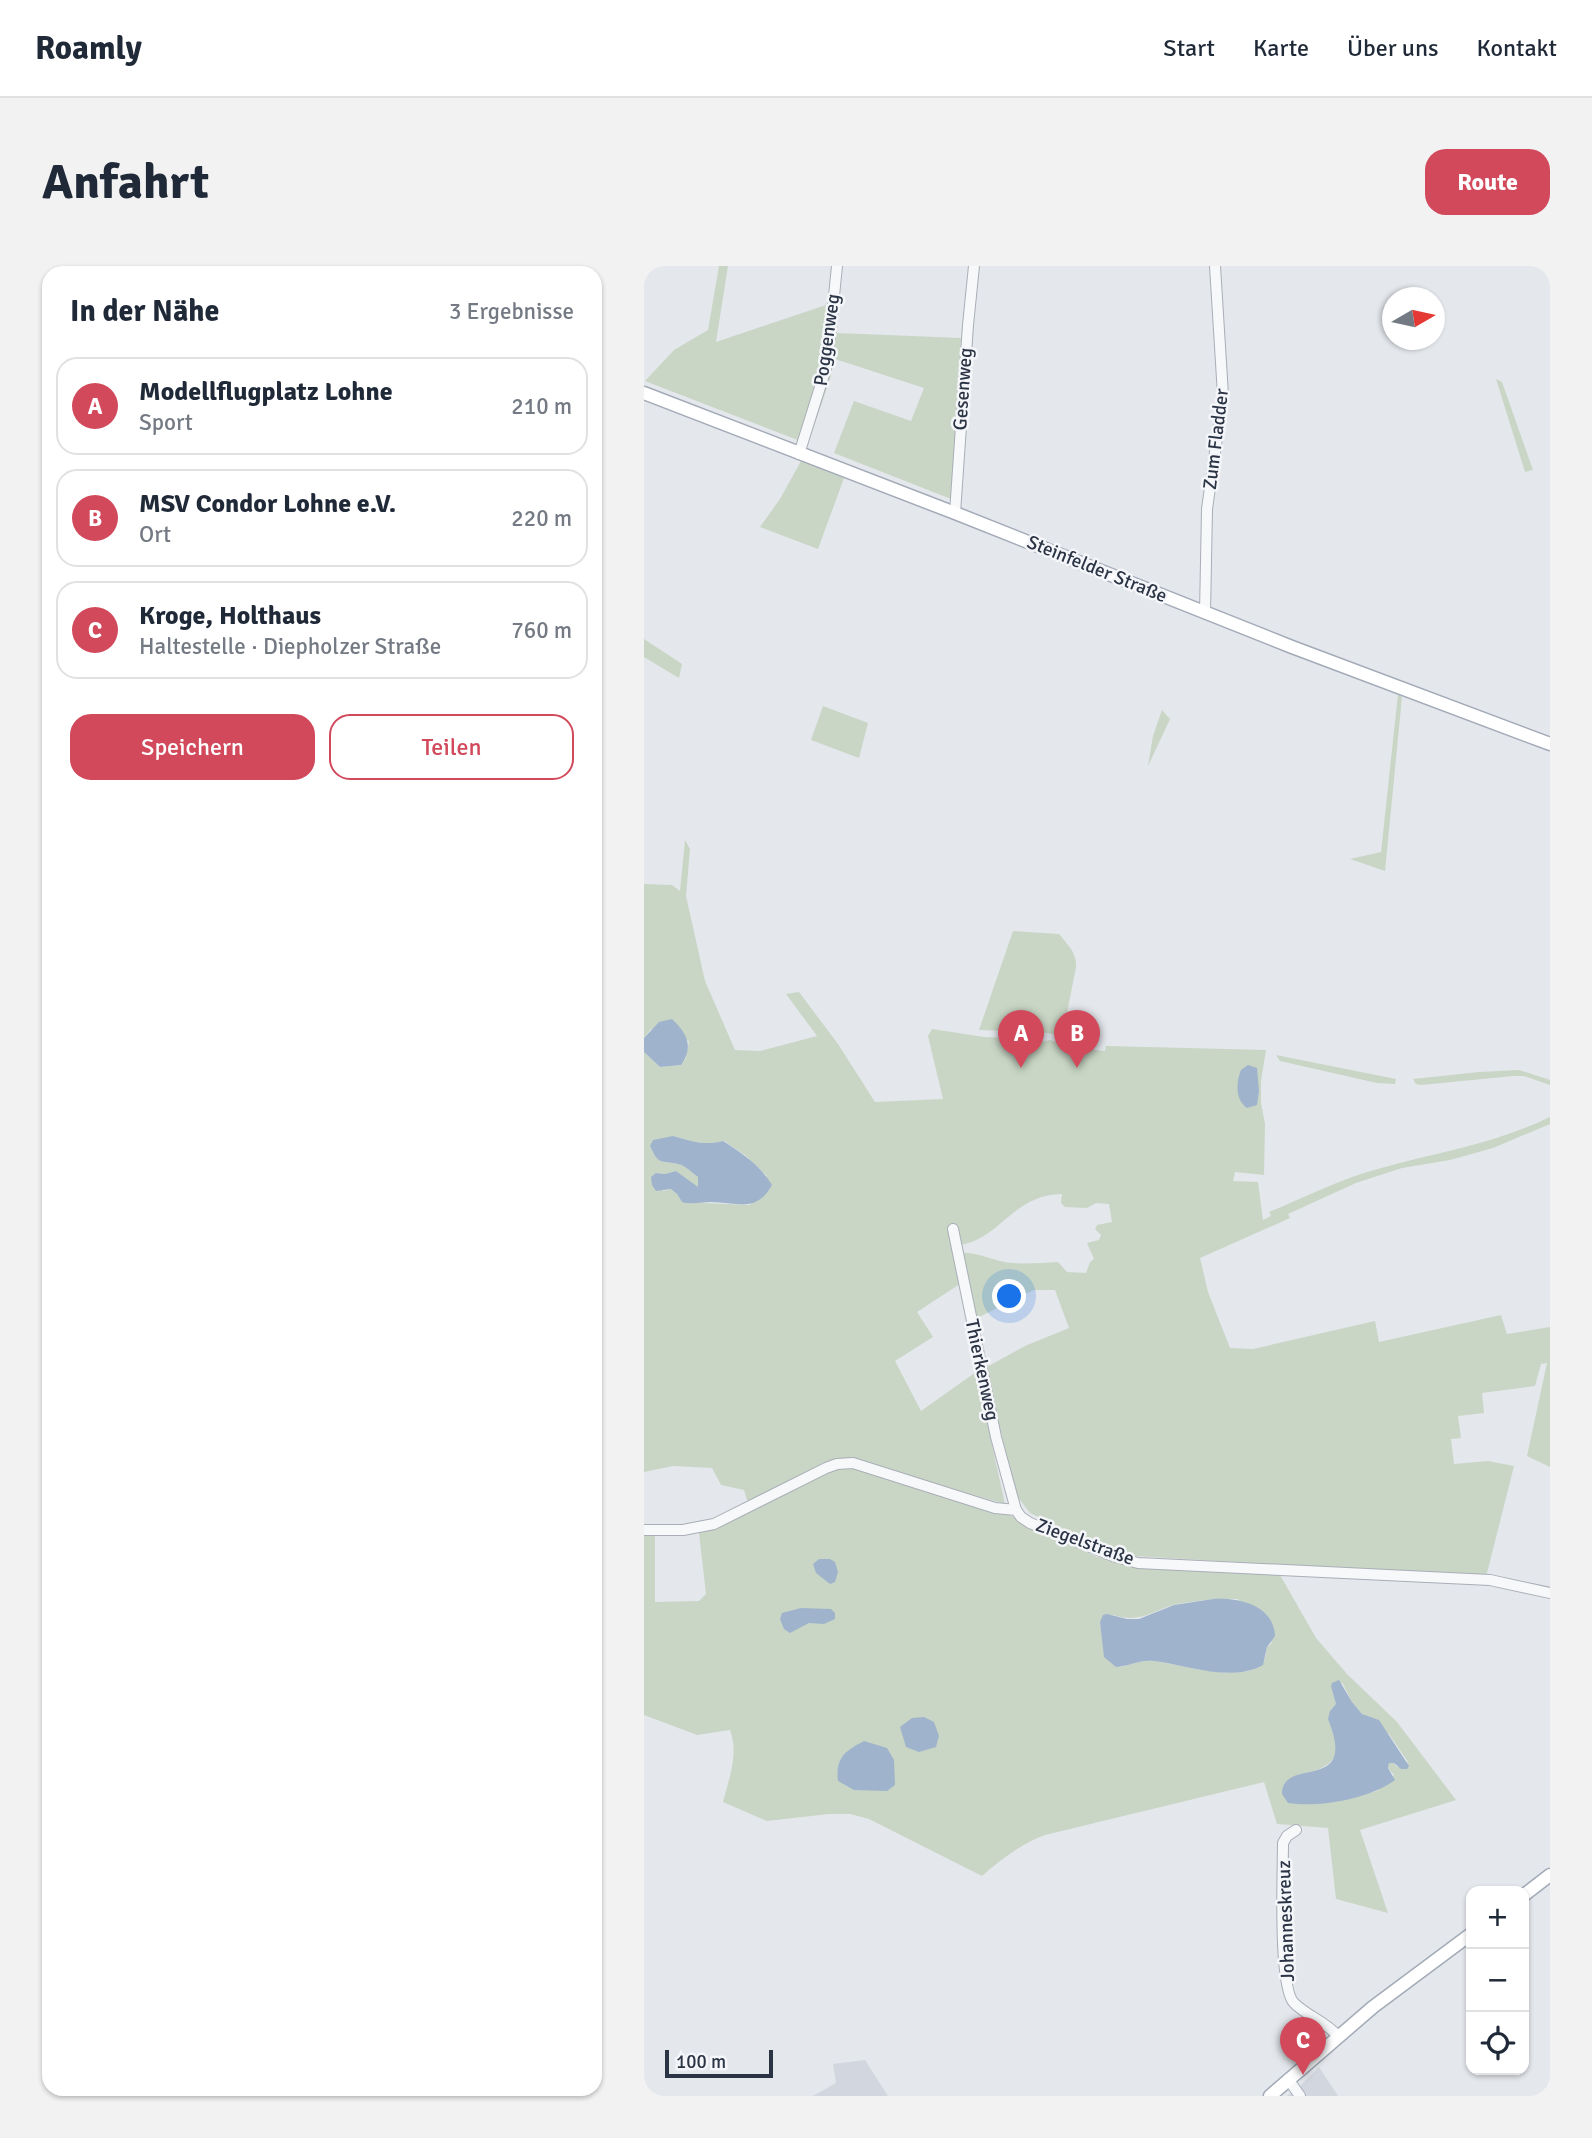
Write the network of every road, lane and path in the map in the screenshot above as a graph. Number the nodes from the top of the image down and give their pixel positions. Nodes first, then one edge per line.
1 (837, 266) edge
2 (974, 266) edge
3 (1215, 266) edge
4 (644, 393) edge
5 (799, 454) junction
6 (955, 513) junction
7 (1205, 613) junction
8 (1550, 744) edge
9 (953, 1229) dead end
10 (1016, 1510) junction
11 (644, 1530) edge
12 (1550, 1593) edge
13 (1296, 1830) dead end
14 (1550, 1875) edge
15 (1529, 1891) edge
16 (1466, 1938) edge
17 (1338, 2036) junction
18 (1289, 2079) junction
19 (1270, 2096) edge
20 (1300, 2096) edge

1 - 5 street, Poggenweg
2 - 6 street, Gesenweg
3 - 7 street, Zum Fladder
4 - 5 main road, Steinfelder Straße
5 - 6 main road, Steinfelder Straße
6 - 7 main road, Steinfelder Straße
7 - 8 main road, Steinfelder Straße
9 - 10 street, Thierkenweg
10 - 11 street, Ziegelstraße
10 - 12 street, Ziegelstraße
13 - 17 street, Johanneskreuz
14 - 15 main road
16 - 17 main road
17 - 18 main road
18 - 19 main road
18 - 20 street

